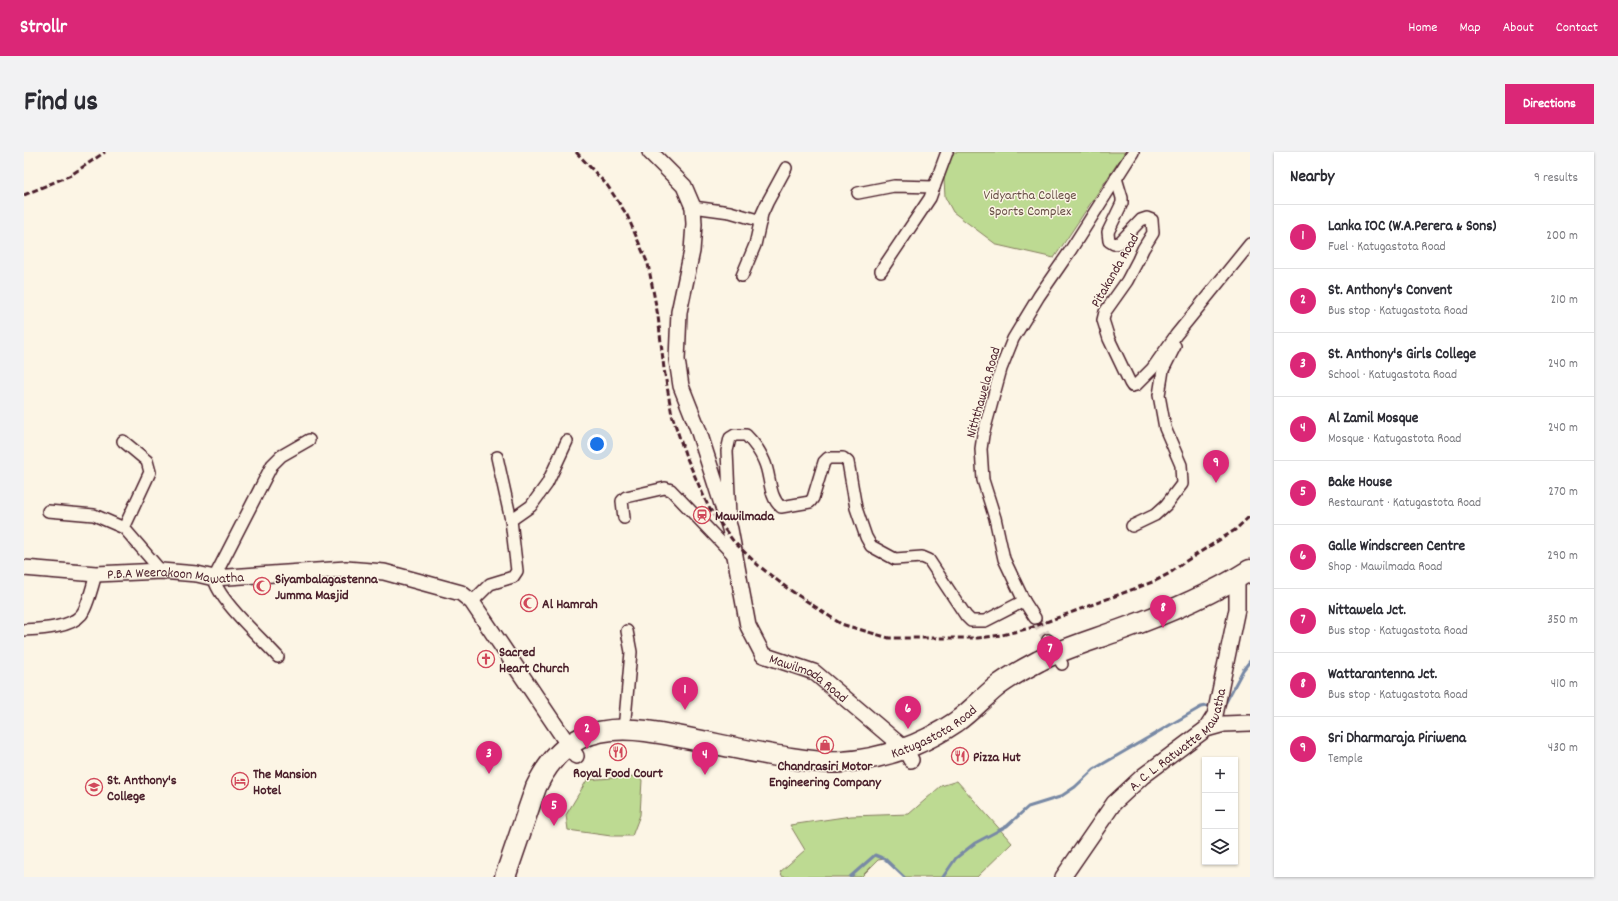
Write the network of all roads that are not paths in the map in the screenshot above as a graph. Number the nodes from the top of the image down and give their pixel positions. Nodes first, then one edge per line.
1 (650, 152) edge
2 (946, 152) edge
3 (1133, 152) edge
4 (786, 168) dead end
5 (1116, 178) junction
6 (934, 187) junction
7 (858, 193) dead end
8 (693, 207) junction
9 (761, 221) junction
10 (1250, 244) edge
11 (881, 271) dead end
12 (742, 276) dead end
13 (1187, 324) junction
14 (309, 440) dead end
15 (123, 441) dead end
16 (567, 441) dead end
17 (497, 457) dead end
18 (48, 511) dead end
19 (624, 518) dead end
20 (511, 520) junction
21 (1132, 526) dead end
22 (124, 528) junction
23 (730, 529) junction
24 (736, 558) junction
25 (24, 568) edge
26 (161, 571) junction
27 (96, 574) junction
28 (214, 578) junction
29 (1244, 582) edge
30 (1024, 601) junction
31 (472, 602) junction
32 (1035, 618) tunnel mouth
33 (24, 630) edge
34 (627, 631) dead end
35 (278, 657) dead end
36 (1250, 723) edge
37 (1206, 729) junction
38 (624, 730) junction
39 (572, 751) junction
40 (908, 754) junction
41 (504, 877) edge
42 (518, 877) edge
43 (1063, 877) edge

1 - 8 street
2 - 6 street
3 - 5 street, Niththawela Road
4 - 9 street
5 - 13 street, Pitakanda Road
5 - 30 street, Niththawela Road
6 - 7 street
6 - 11 street
8 - 9 street
8 - 23 street, Mawilmada Road
9 - 12 street
10 - 13 street, Pitakanda Road
13 - 21 street
14 - 28 street
15 - 22 street
16 - 20 street
17 - 20 street
18 - 22 street
19 - 24 street
20 - 31 street
22 - 26 street
23 - 24 street, Mawilmada Road
23 - 30 street
24 - 40 street, Mawilmada Road
25 - 27 street, P.B.A Weerakoon Mawatha
26 - 27 street, P.B.A Weerakoon Mawatha
26 - 28 street, P.B.A Weerakoon Mawatha
27 - 33 street
28 - 31 street, P.B.A Weerakoon Mawatha
28 - 35 street
29 - 37 street, A. C. L. Ratwatte Mawatha
29 - 40 highway, Katugastota Road
30 - 32 street, Niththawela Road
31 - 39 street, P.B.A Weerakoon Mawatha
34 - 38 street
36 - 37 street
37 - 43 street, A. C. L. Ratwatte Mawatha
38 - 39 highway, Katugastota Road
38 - 40 highway, Katugastota Road
39 - 40 highway, Katugastota Road
39 - 41 highway, Katugastota Road
39 - 42 highway, Katugastota Road

